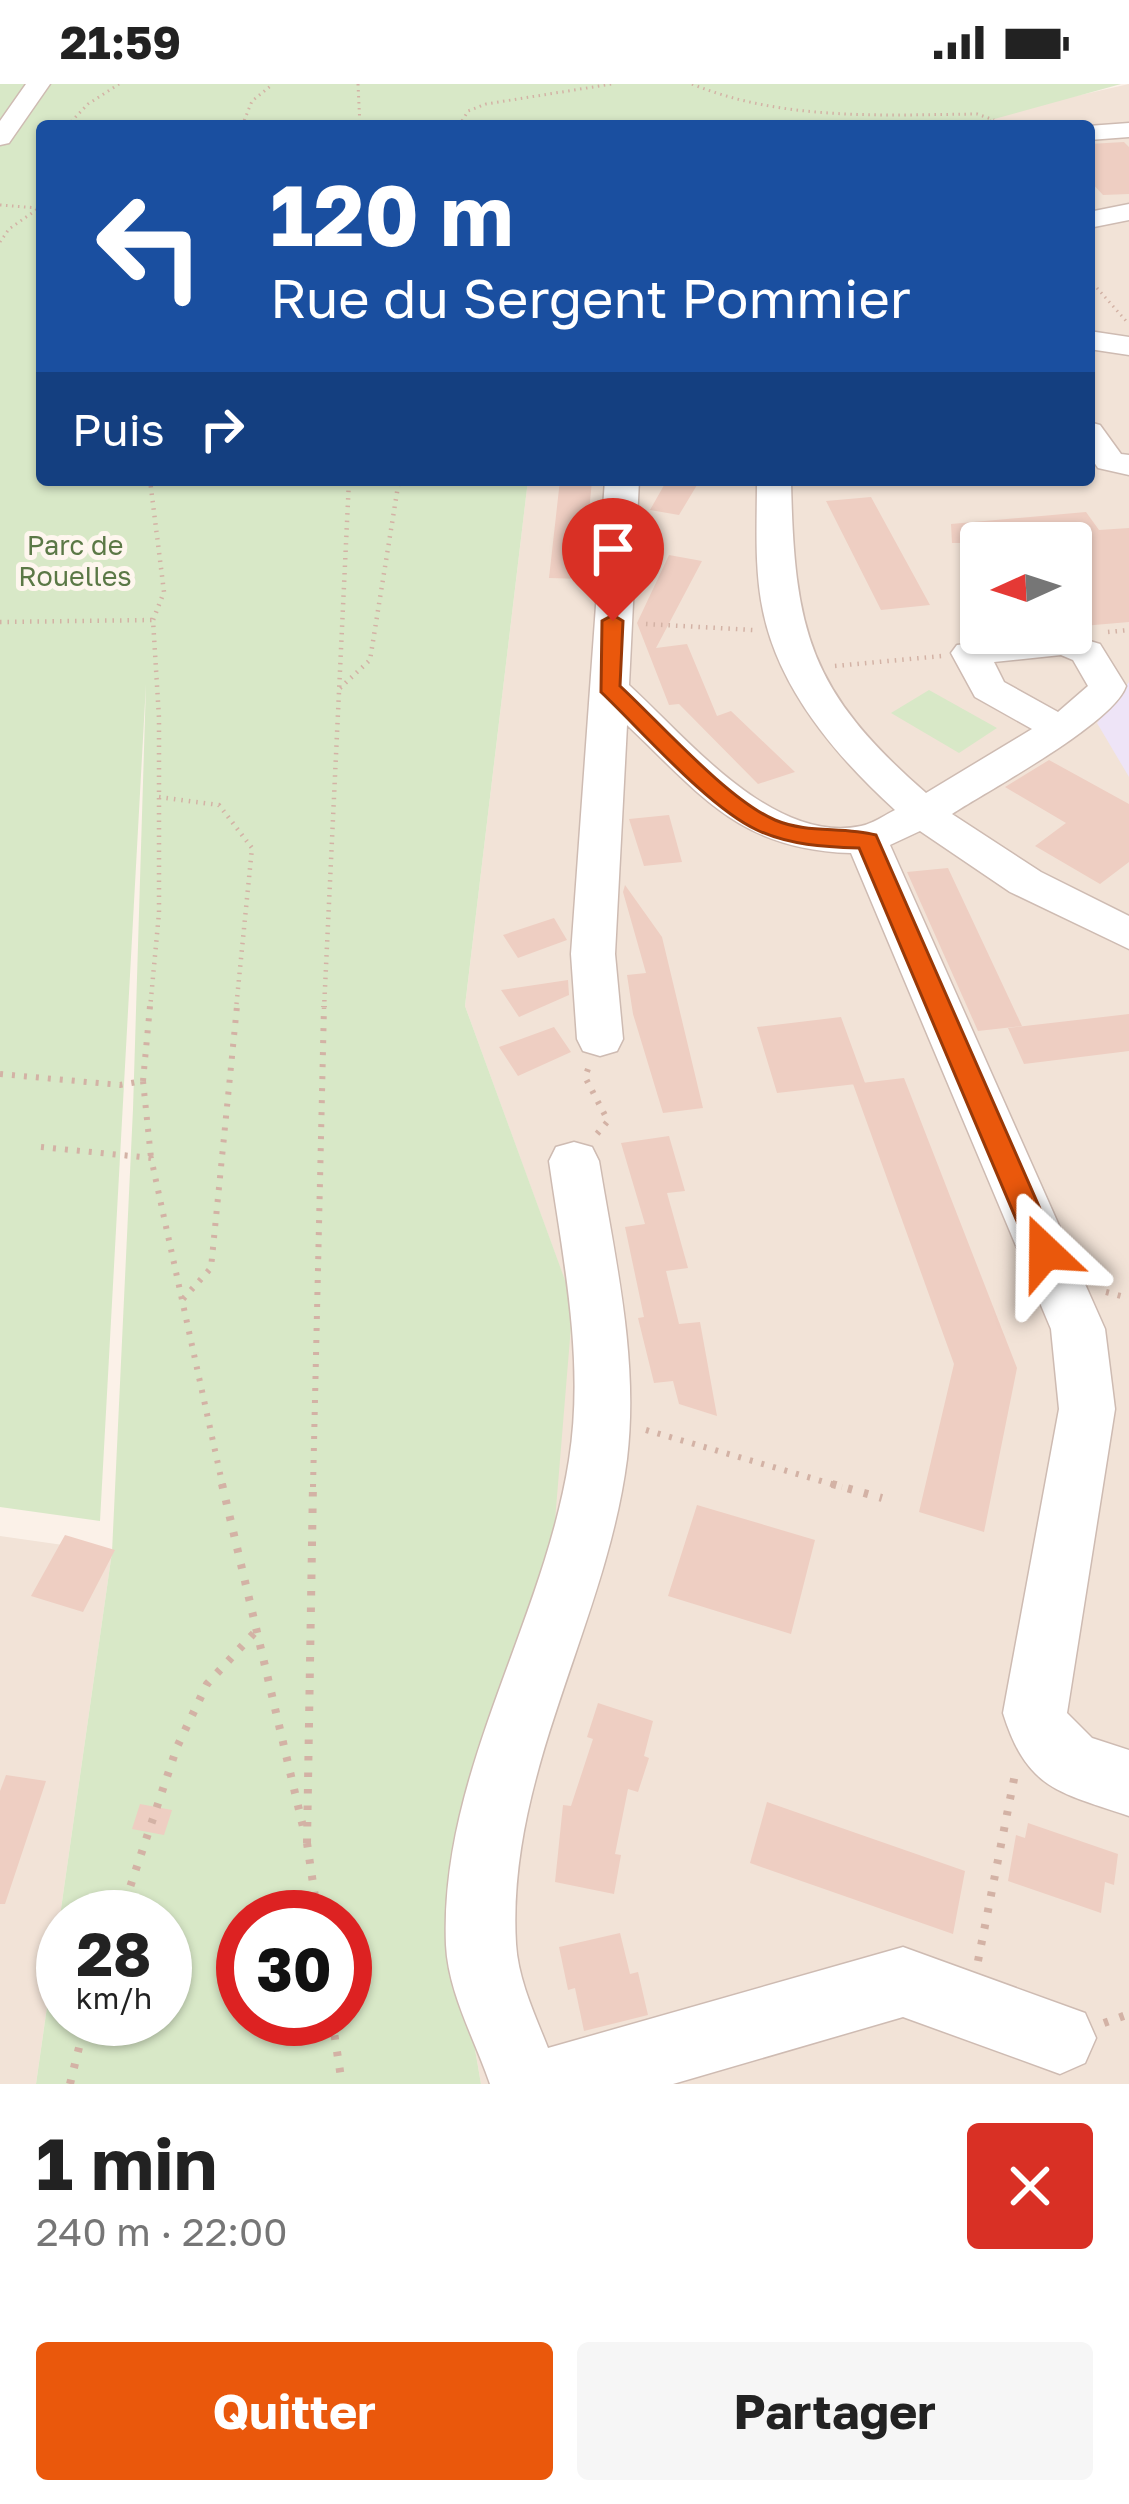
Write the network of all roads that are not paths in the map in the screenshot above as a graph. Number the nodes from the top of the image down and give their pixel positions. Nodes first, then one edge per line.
1 (38, 84) edge
2 (1129, 130) edge
3 (1095, 133) edge
4 (0, 138) edge
5 (1129, 212) edge
6 (1095, 219) edge
7 (1095, 341) edge
8 (1129, 346) edge
9 (622, 486) edge
10 (774, 486) edge
11 (609, 688) junction
12 (1060, 729) junction
13 (923, 813) junction
14 (867, 840) junction
15 (1129, 934) edge
16 (600, 1040) road end
17 (574, 1161) road end
18 (1129, 1783) edge
19 (1060, 2038) dead end
20 (526, 2084) edge
21 (548, 2084) edge

1 - 4 street
2 - 3 street
5 - 6 street
7 - 8 street
9 - 11 street
10 - 13 street
11 - 14 street
11 - 16 street
12 - 12 street
12 - 13 street
13 - 14 street
13 - 15 street
14 - 18 street
17 - 20 street
19 - 21 street

